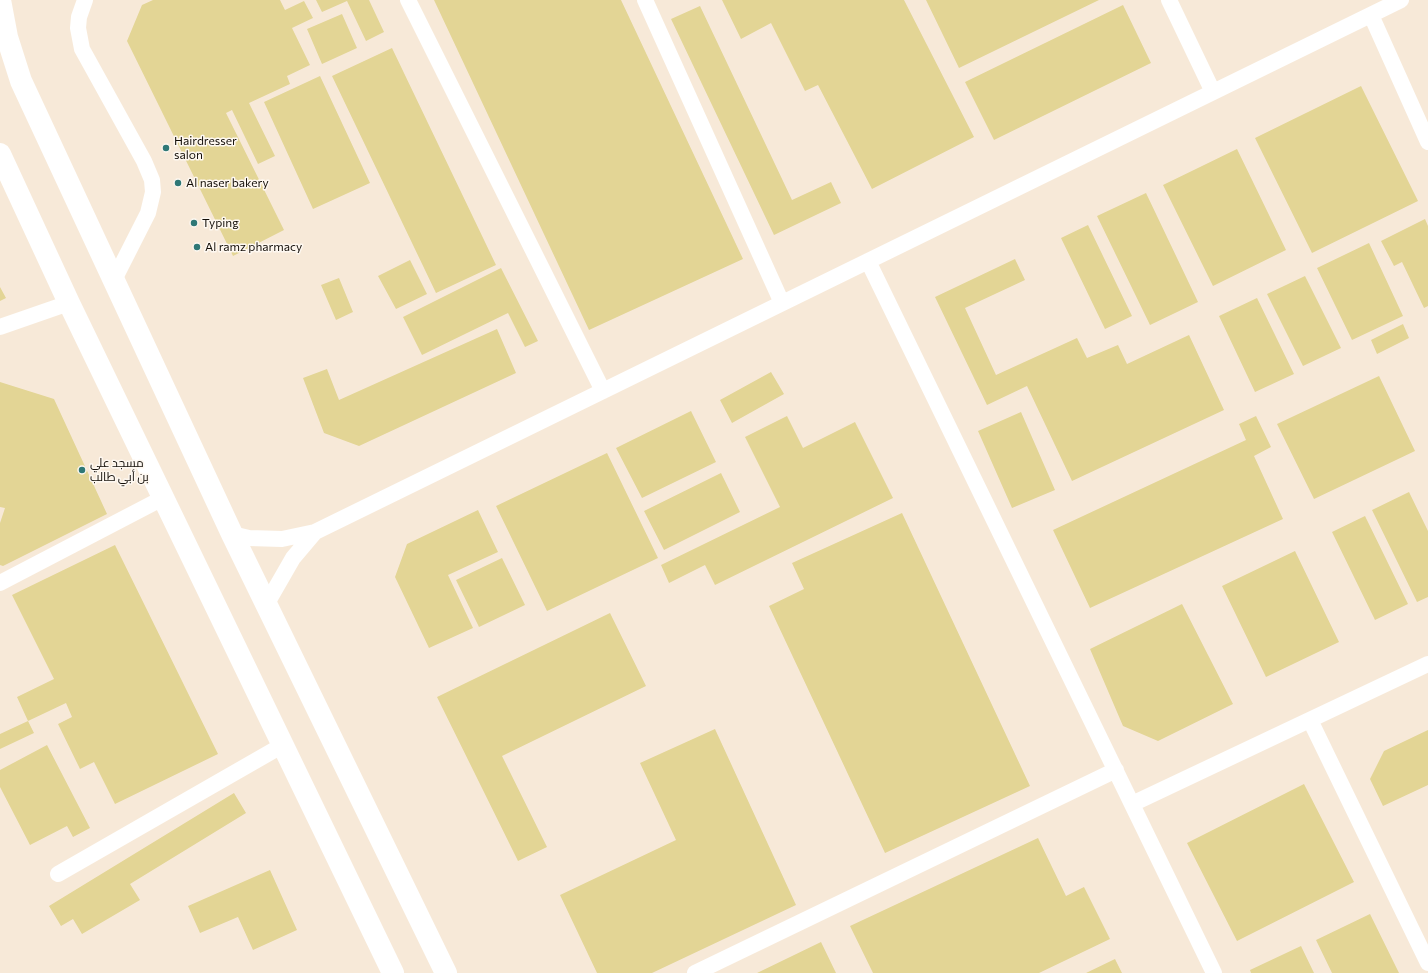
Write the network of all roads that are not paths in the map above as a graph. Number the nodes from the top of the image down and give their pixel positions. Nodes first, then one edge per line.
1 (0, 0) edge
2 (85, 0) edge
3 (408, 0) edge
4 (645, 0) edge
5 (1169, 0) edge
6 (1401, 0) edge
7 (1370, 15) junction
8 (1213, 92) junction
9 (1428, 142) edge
10 (0, 154) edge
11 (868, 261) junction
12 (114, 280) junction
13 (69, 303) junction
14 (782, 303) junction
15 (0, 328) edge
16 (603, 391) junction
17 (163, 498) junction
18 (315, 532) junction
19 (232, 534) junction
20 (0, 583) edge
21 (266, 605) junction
22 (1428, 664) edge
23 (1310, 720) junction
24 (283, 745) junction
25 (1116, 770) junction
26 (1132, 804) junction
27 (58, 874) dead end
28 (1428, 963) edge
29 (393, 973) edge
30 (446, 973) edge
31 (695, 973) edge
32 (1214, 973) edge

1 - 12 main road
2 - 12 lane
3 - 16 lane
4 - 14 lane
5 - 8 lane
6 - 7 lane
7 - 8 lane
7 - 9 lane
8 - 11 lane
10 - 13 main road
11 - 14 lane
11 - 25 lane
12 - 19 main road
13 - 15 lane
13 - 17 main road
14 - 16 lane
16 - 18 lane
17 - 20 lane
17 - 24 main road
18 - 19 lane
18 - 21 lane
19 - 21 main road
21 - 30 main road
22 - 23 lane
23 - 26 lane
23 - 28 lane
24 - 27 lane
24 - 29 main road
25 - 26 lane
25 - 31 lane
26 - 32 lane

